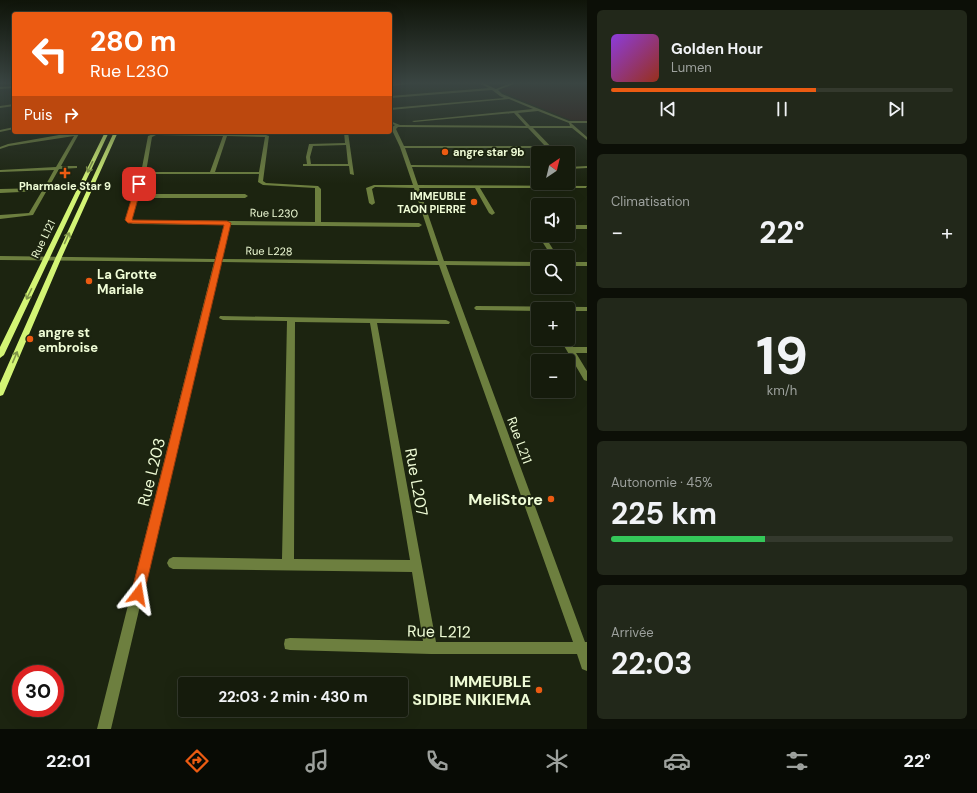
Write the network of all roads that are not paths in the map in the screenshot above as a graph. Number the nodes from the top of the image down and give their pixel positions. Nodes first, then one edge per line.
1 (482, 116) edge
2 (519, 116) edge
3 (554, 116) edge
4 (568, 122) junction
5 (587, 122) edge
6 (392, 124) edge
7 (529, 127) junction
8 (574, 127) junction
9 (12, 128) edge
10 (0, 131) edge
11 (72, 134) edge
12 (77, 134) edge
13 (106, 134) edge
14 (115, 134) edge
15 (346, 134) edge
16 (225, 135) junction
17 (587, 139) edge
18 (348, 144) junction
19 (547, 146) edge
20 (402, 147) junction
21 (0, 148) edge
22 (531, 148) edge
23 (351, 166) junction
24 (408, 166) junction
25 (75, 167) dead end
26 (531, 167) edge
27 (575, 167) edge
28 (587, 167) edge
29 (57, 168) junction
30 (0, 171) edge
31 (143, 173) junction
32 (212, 173) junction
33 (262, 173) junction
34 (352, 174) dead end
35 (416, 187) junction
36 (586, 187) edge
37 (477, 188) junction
38 (44, 189) junction
39 (0, 191) edge
40 (135, 196) junction
41 (246, 196) dead end
42 (372, 203) dead end
43 (492, 213) dead end
44 (0, 217) edge
45 (227, 223) junction
46 (318, 224) junction
47 (419, 225) dead end
48 (575, 226) edge
49 (587, 227) edge
50 (0, 258) edge
51 (46, 259) junction
52 (58, 259) junction
53 (219, 260) junction
54 (442, 263) junction
55 (531, 264) edge
56 (575, 264) edge
57 (587, 264) edge
58 (478, 308) dead end
59 (531, 309) edge
60 (575, 309) edge
61 (587, 309) edge
62 (223, 318) dead end
63 (291, 319) junction
64 (373, 320) junction
65 (446, 322) dead end
66 (568, 346) edge
67 (570, 350) junction
68 (587, 350) edge
69 (0, 355) edge
70 (587, 378) edge
71 (0, 393) edge
72 (173, 563) dead end
73 (288, 563) junction
74 (416, 566) junction
75 (290, 644) dead end
76 (431, 648) junction
77 (584, 649) edge
78 (587, 664) edge
79 (104, 729) edge

1 - 6 street
2 - 7 street
3 - 4 street
4 - 5 street
4 - 8 street
6 - 7 street
6 - 20 street, Rue L211
7 - 8 street
7 - 19 street
8 - 17 street
9 - 10 street
11 - 21 street
12 - 29 street
13 -> 51 main road, Rue L121
52 -> 14 main road
15 - 18 street
16 - 31 street
16 - 32 street
16 - 33 street
18 - 23 street
18 - 23 street
20 - 22 street
20 - 24 street, Rue L211
23 - 34 street
24 - 26 street
24 - 35 street, Rue L211
25 - 29 street
27 - 28 street
29 - 30 street
29 - 38 street
31 - 32 street
31 - 40 street
32 - 33 street
33 - 46 street
35 - 37 street
35 - 42 street
35 - 54 street, Rue L211
36 - 37 street
37 - 43 street
38 - 39 street
38 - 44 street
40 - 41 street
40 - 45 street, Rue L230
45 - 46 street, Rue L230
45 - 53 street, Rue L203
46 - 47 street, Rue L230
48 - 49 street
50 - 51 street, Rue L228
51 - 52 street, Rue L228
51 -> 69 main road, Rue L121
52 - 53 street, Rue L228
71 -> 52 main road
53 - 54 street, Rue L228
53 - 79 street, Rue L203
54 - 55 street, Rue L228
54 - 77 street, Rue L211
56 - 57 street
58 - 59 street
60 - 61 street
62 - 63 street
63 - 64 street
63 - 73 street
64 - 65 street
64 - 74 street, Rue L207
66 - 67 street
67 - 68 street
67 - 70 street
72 - 73 street
73 - 74 street
74 - 76 street, Rue L207
75 - 76 street, Rue L212
76 - 77 street, Rue L212
77 - 78 street, Rue L211

